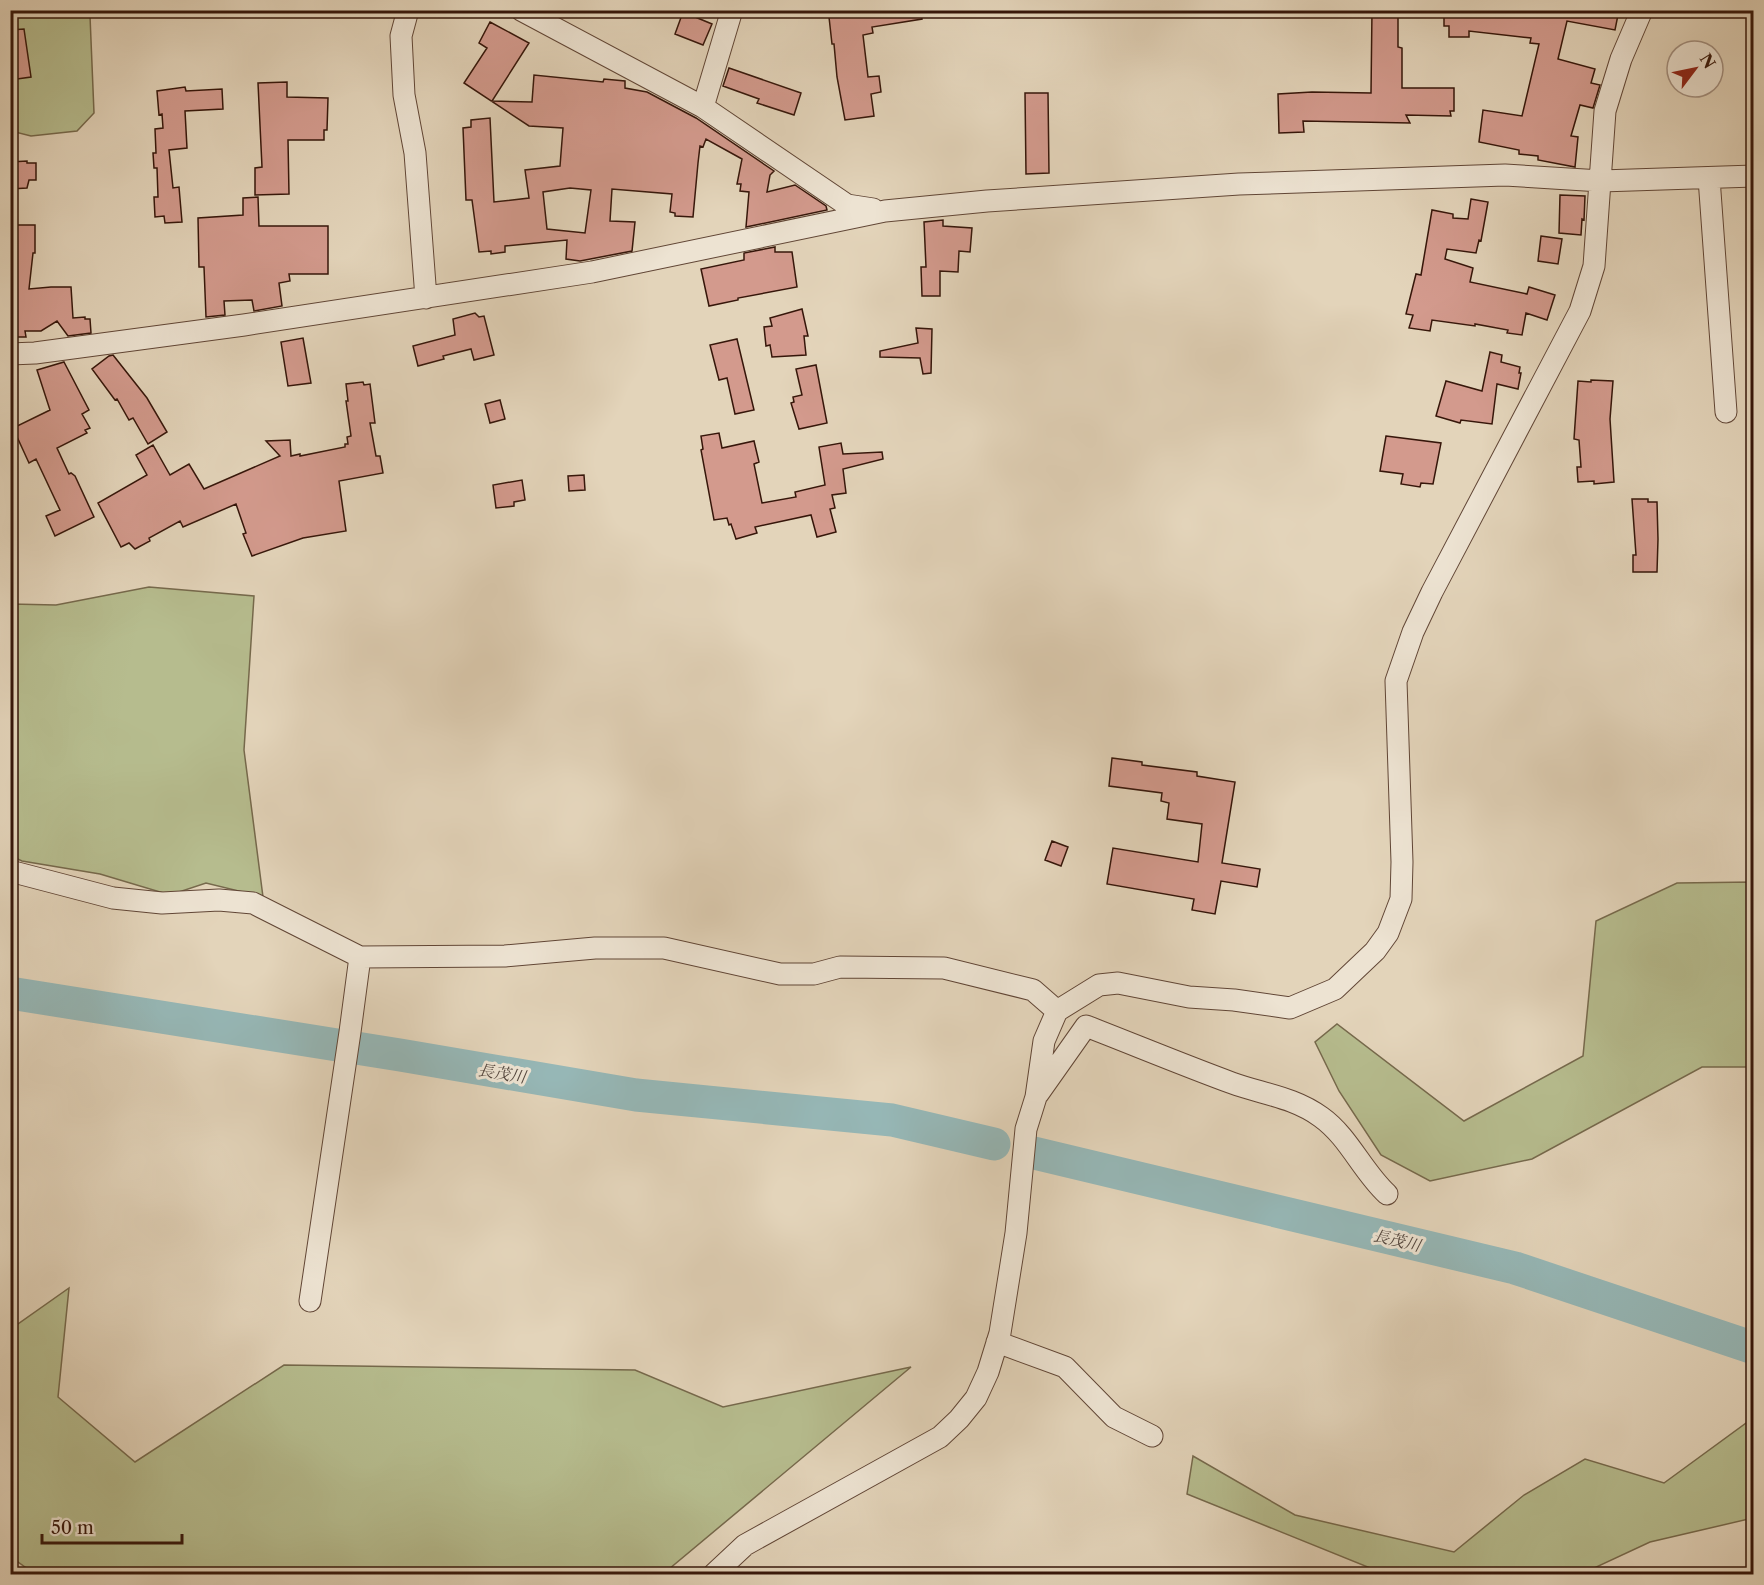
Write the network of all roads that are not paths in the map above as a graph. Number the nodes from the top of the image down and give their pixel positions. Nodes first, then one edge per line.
1 (408, 10) edge
2 (520, 10) edge
3 (732, 10) edge
4 (1642, 10) edge
5 (703, 107) junction
6 (1754, 176) edge
7 (1709, 178) junction
8 (1601, 181) junction
9 (885, 211) junction
10 (426, 298) junction
11 (10, 354) edge
12 (1726, 412) dead end
13 (10, 871) edge
14 (360, 957) junction
15 (1057, 1011) junction
16 (1036, 1097) junction
17 (1387, 1194) dead end
18 (310, 1301) dead end
19 (997, 1342) junction
20 (1152, 1436) dead end
21 (714, 1575) edge

1 - 10 street
2 - 5 street
3 - 5 street
4 - 8 street
5 - 9 street
6 - 7 street
7 - 8 street
7 - 12 street
8 - 9 street
8 - 15 street
9 - 10 street
10 - 11 street
13 - 14 street
14 - 15 street
14 - 18 street
15 - 16 street
16 - 17 street
16 - 19 street
19 - 20 street
19 - 21 street

